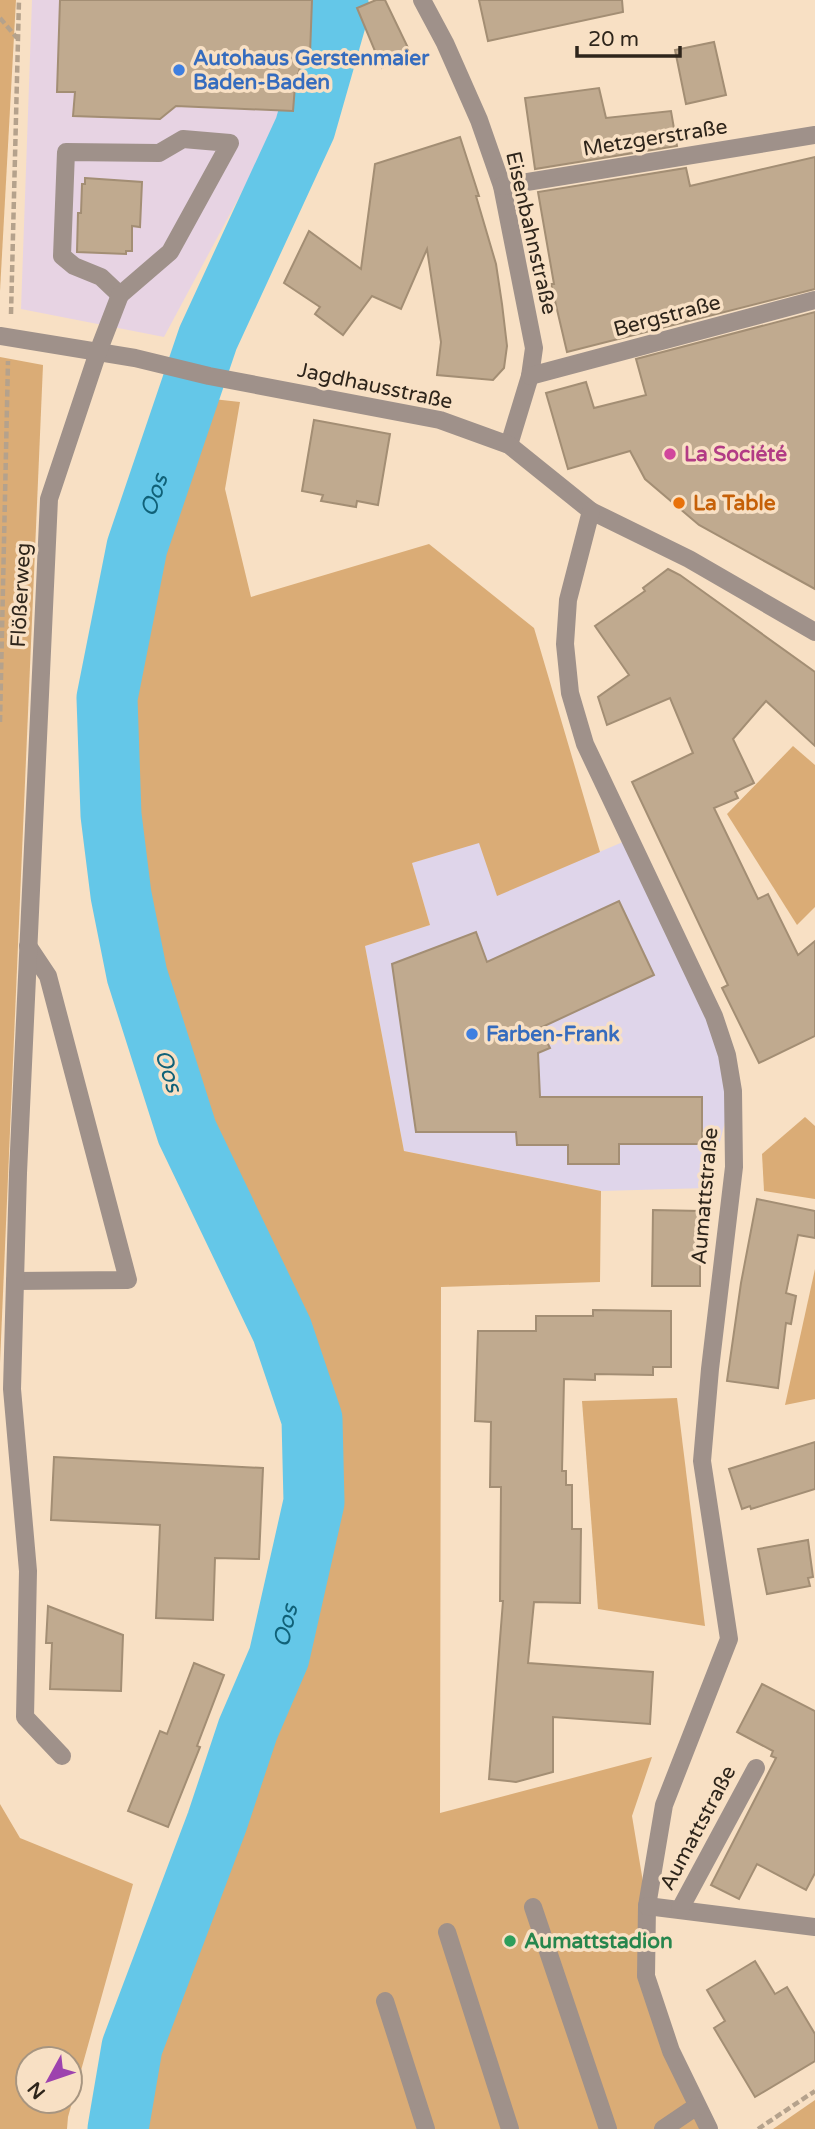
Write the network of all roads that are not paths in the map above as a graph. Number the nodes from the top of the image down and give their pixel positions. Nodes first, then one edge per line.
1 (422, 0) edge
2 (815, 135) edge
3 (502, 186) junction
4 (120, 295) junction
5 (815, 300) edge
6 (0, 336) edge
7 (98, 352) junction
8 (530, 376) junction
9 (509, 445) junction
10 (591, 511) junction
11 (815, 632) edge
12 (28, 946) junction
13 (15, 1281) junction
14 (62, 1756) dead end
15 (756, 1768) dead end
16 (647, 1906) junction
17 (533, 1907) dead end
18 (680, 1909) junction
19 (815, 1927) edge
20 (447, 1932) dead end
21 (385, 2001) dead end
22 (697, 2106) junction
23 (426, 2129) edge
24 (510, 2129) edge
25 (608, 2129) edge
26 (663, 2129) edge
27 (709, 2129) edge

1 - 3 street, Eisenbahnstraße
2 - 3 street, Metzgerstraße
3 - 8 street, Eisenbahnstraße
4 - 4 street
4 - 7 street, Flößerweg
5 - 8 street, Bergstraße
6 - 7 street, Jagdhausstraße
7 - 9 street, Jagdhausstraße
7 - 12 street, Flößerweg
8 - 9 street, Eisenbahnstraße
9 - 10 street, Jagdhausstraße
10 - 11 street, Jagdhausstraße
10 - 16 street, Aumattstraße
12 - 13 street, Flößerweg
12 - 13 street
13 - 14 street, Flößerweg
15 - 18 street, Aumattstraße
16 - 18 street, Aumattstraße
16 - 22 street, Aumattstraße
17 - 25 street
18 - 19 street, Aumattstraße
20 - 24 street
21 - 23 street
22 - 26 street
22 - 27 street, Aumattstraße

